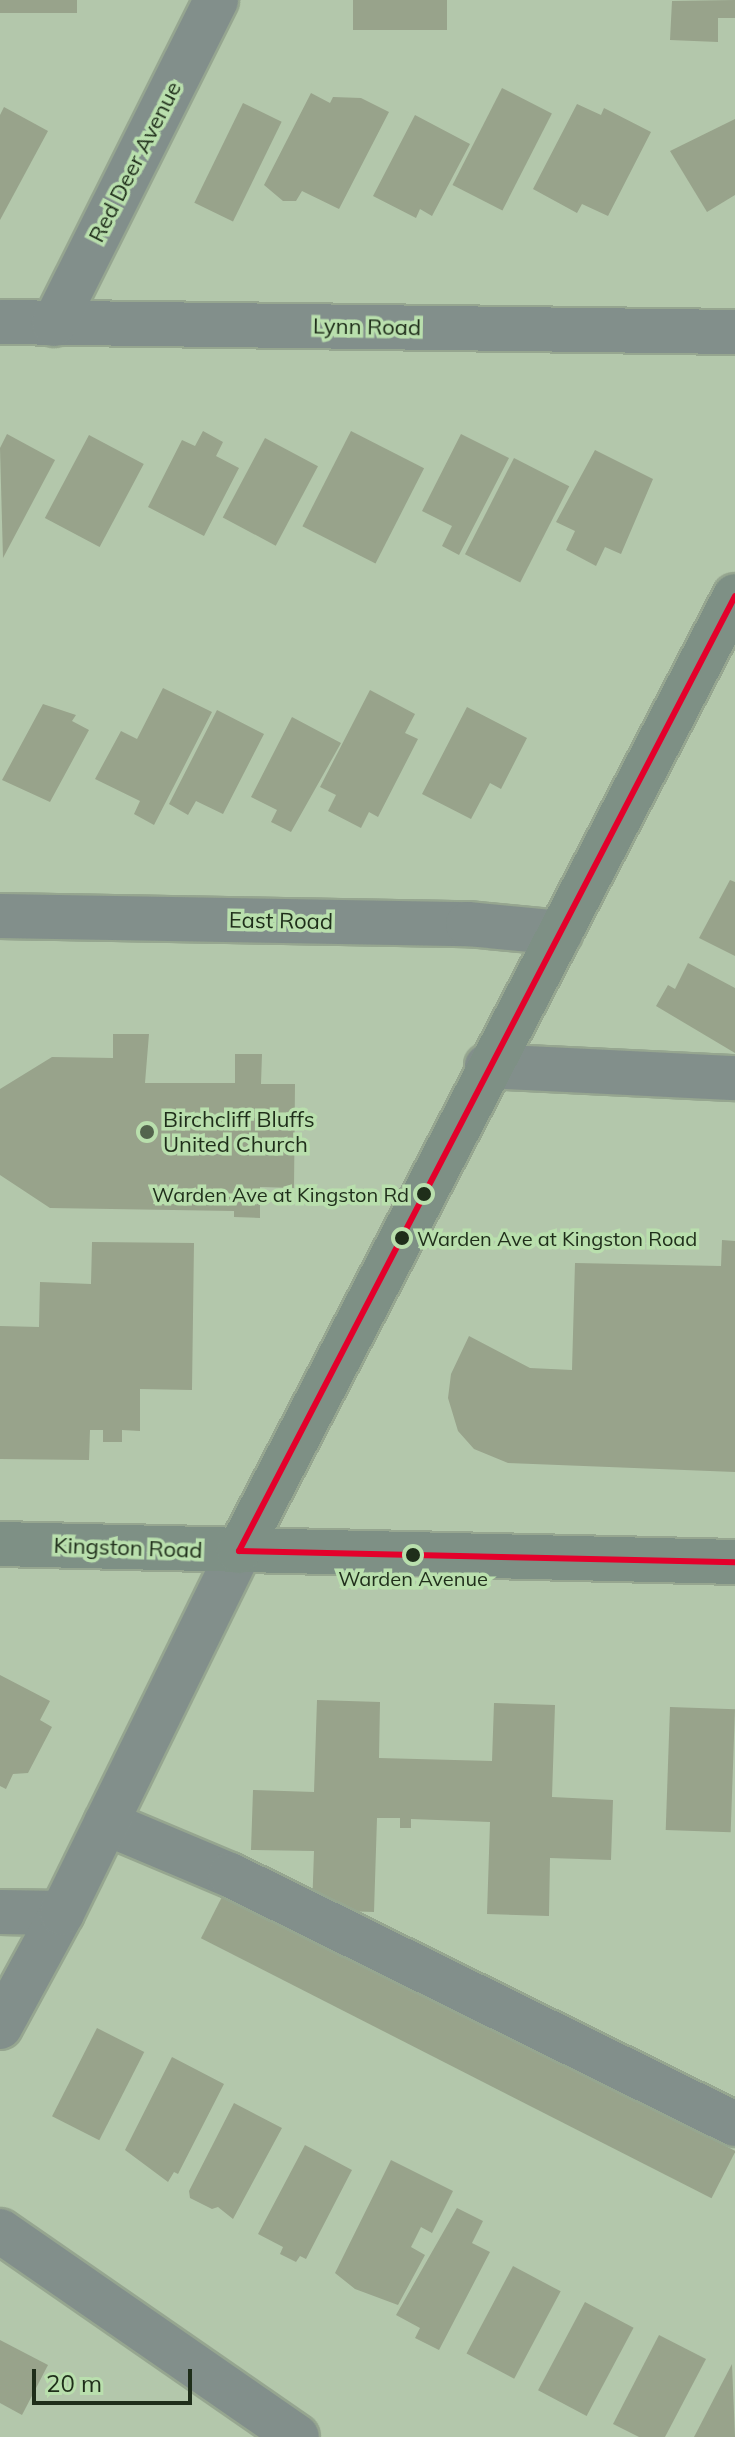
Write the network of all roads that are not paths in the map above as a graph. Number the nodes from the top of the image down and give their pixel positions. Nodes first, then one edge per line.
1 (216, 0) edge
2 (0, 322) edge
3 (54, 324) junction
4 (735, 332) edge
5 (735, 596) edge
6 (0, 916) edge
7 (561, 933) junction
8 (487, 1066) junction
9 (735, 1078) edge
10 (0, 1544) edge
11 (239, 1551) junction
12 (735, 1562) edge
13 (106, 1823) junction
14 (0, 1912) edge
15 (62, 1913) junction
16 (0, 2027) edge
17 (735, 2124) edge
18 (0, 2231) edge
19 (297, 2437) edge

1 - 3 street, Red Deer Avenue
2 - 3 street, Lynn Road
3 - 4 street, Lynn Road
5 - 7 main road
6 - 7 street, East Road
7 - 8 main road
8 - 9 street
8 - 11 main road
10 - 11 main road, Kingston Road
11 - 12 main road, Kingston Road
11 - 13 street
13 - 15 street
13 - 17 street
14 - 15 street
15 - 16 street
18 - 19 street

